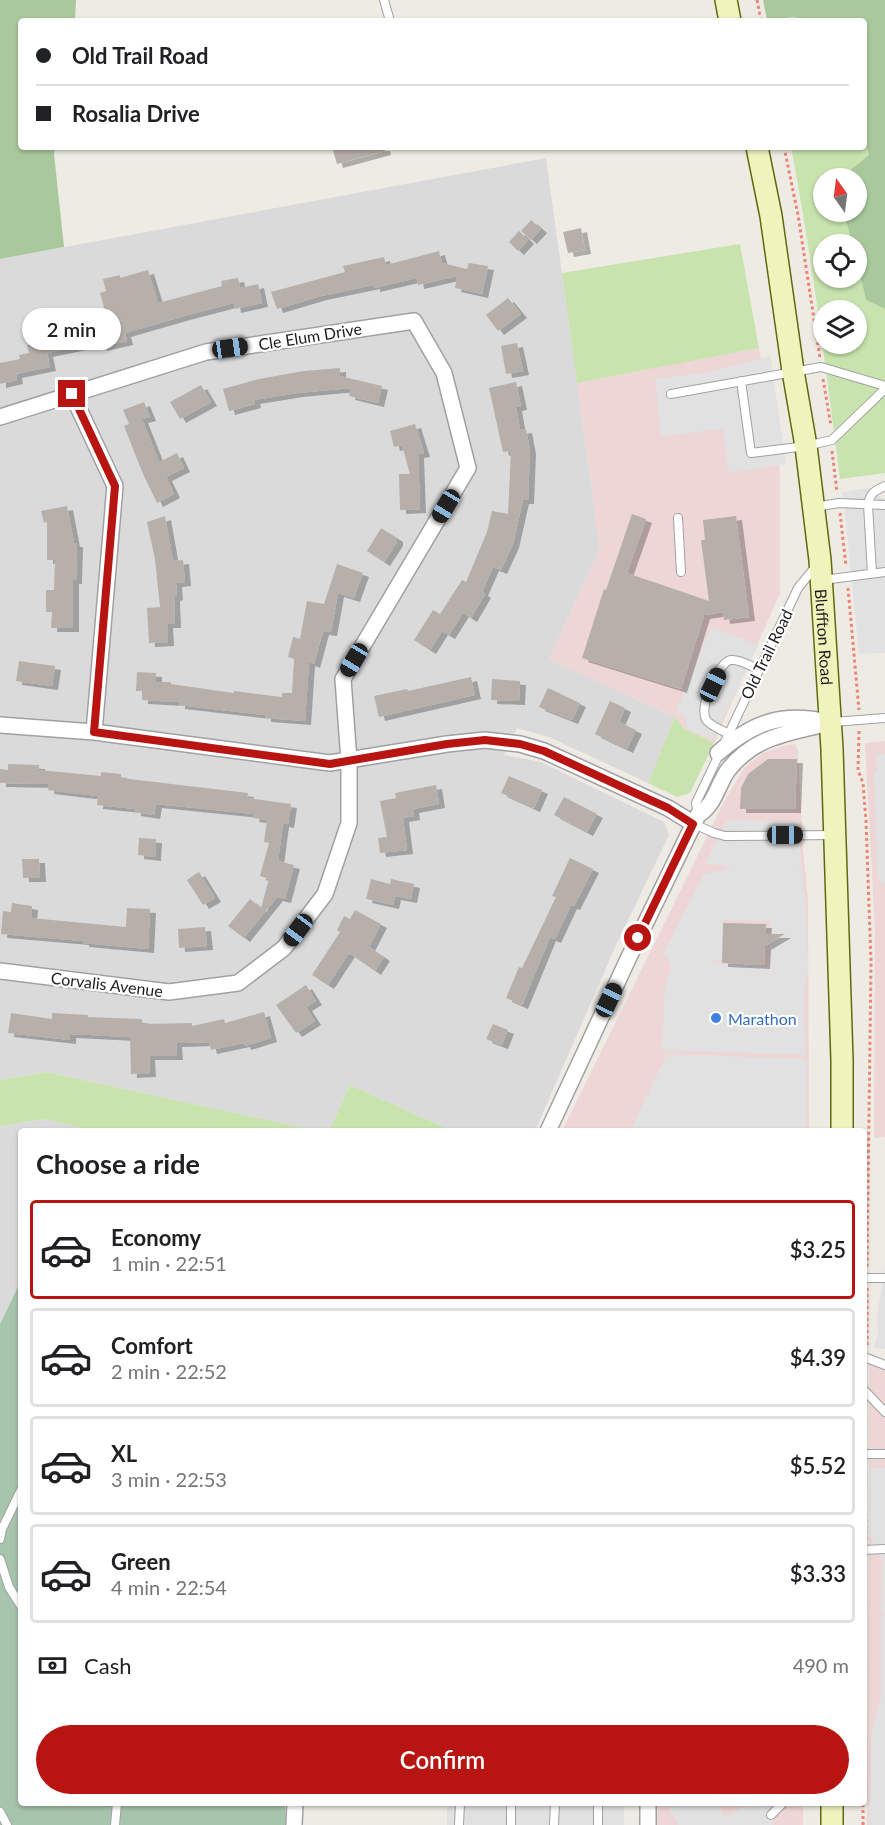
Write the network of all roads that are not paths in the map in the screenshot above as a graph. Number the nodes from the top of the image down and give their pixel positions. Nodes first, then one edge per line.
1 (384, 0) edge
2 (726, 0) edge
3 (389, 18) edge
4 (729, 18) edge
5 (758, 150) edge
6 (414, 321) joint
7 (793, 371) junction
8 (741, 381) junction
9 (885, 388) edge
10 (72, 394) junction
11 (671, 394) dead end
12 (0, 417) edge
13 (806, 446) junction
14 (885, 486) edge
15 (868, 505) junction
16 (885, 505) edge
17 (814, 507) junction
18 (678, 518) dead end
19 (821, 570) junction
20 (681, 572) dead end
21 (885, 572) edge
22 (872, 573) junction
23 (758, 669) junction
24 (885, 718) edge
25 (831, 722) junction
26 (0, 725) edge
27 (94, 732) junction
28 (727, 733) junction
29 (718, 753) junction
30 (349, 761) junction
31 (696, 820) junction
32 (835, 835) junction
33 (0, 971) edge
34 (549, 1128) edge
35 (842, 1128) edge
36 (867, 1278) edge
37 (885, 1278) edge
38 (867, 1358) edge
39 (885, 1365) edge
40 (867, 1393) edge
41 (885, 1412) edge
42 (867, 1454) edge
43 (885, 1454) edge
44 (18, 1496) edge
45 (1, 1531) edge
46 (0, 1539) edge
47 (885, 1549) edge
48 (867, 1550) edge
49 (0, 1559) edge
50 (18, 1601) edge
51 (117, 1806) edge
52 (295, 1806) edge
53 (460, 1806) edge
54 (512, 1806) edge
55 (555, 1806) edge
56 (598, 1806) edge
57 (648, 1806) edge
58 (780, 1806) edge
59 (832, 1806) edge
60 (0, 1812) edge
61 (771, 1815) dead end
62 (7, 1825) edge
63 (115, 1825) edge
64 (294, 1825) edge
65 (459, 1825) edge
66 (511, 1825) edge
67 (554, 1825) edge
68 (598, 1825) edge
69 (648, 1825) edge
70 (832, 1825) edge

1 - 3 lane
2 - 4 main road
5 - 7 main road, Bluffton Road
6 - 10 street, Cle Elum Drive
6 - 30 street, Corvalis Avenue
7 - 8 lane
7 - 9 lane
7 - 13 main road, Bluffton Road
8 - 11 lane
8 - 13 lane
9 - 13 lane
10 - 12 street, Cle Elum Drive
10 - 27 street
13 - 17 main road, Bluffton Road
14 - 15 lane
15 - 16 lane
15 - 17 lane
15 - 22 lane
17 - 19 main road, Bluffton Road
18 - 20 lane
19 - 22 lane
19 - 23 lane, Old Trail Road
19 - 25 main road, Bluffton Road
21 - 22 lane
23 - 28 lane, Old Trail Road
23 - 28 lane
24 - 25 lane
25 - 29 street, Old Trail Road
25 - 31 street, Old Trail Road
25 - 32 main road, Bluffton Road
26 - 27 street
27 - 30 street
28 - 29 lane, Old Trail Road
29 - 31 lane, Old Trail Road
30 - 31 street
30 - 33 street, Corvalis Avenue
31 - 32 lane
31 - 34 street, Old Trail Road
32 - 35 main road, Bluffton Road
36 - 37 lane
38 - 39 lane
40 - 41 lane
42 - 43 lane
44 - 45 lane
45 - 46 lane
47 - 48 lane
49 - 50 lane
51 - 63 lane
52 - 64 street
53 - 65 lane
54 - 66 lane
55 - 67 lane
56 - 68 lane
57 - 69 street
58 - 61 lane
59 - 70 main road
60 - 62 lane

